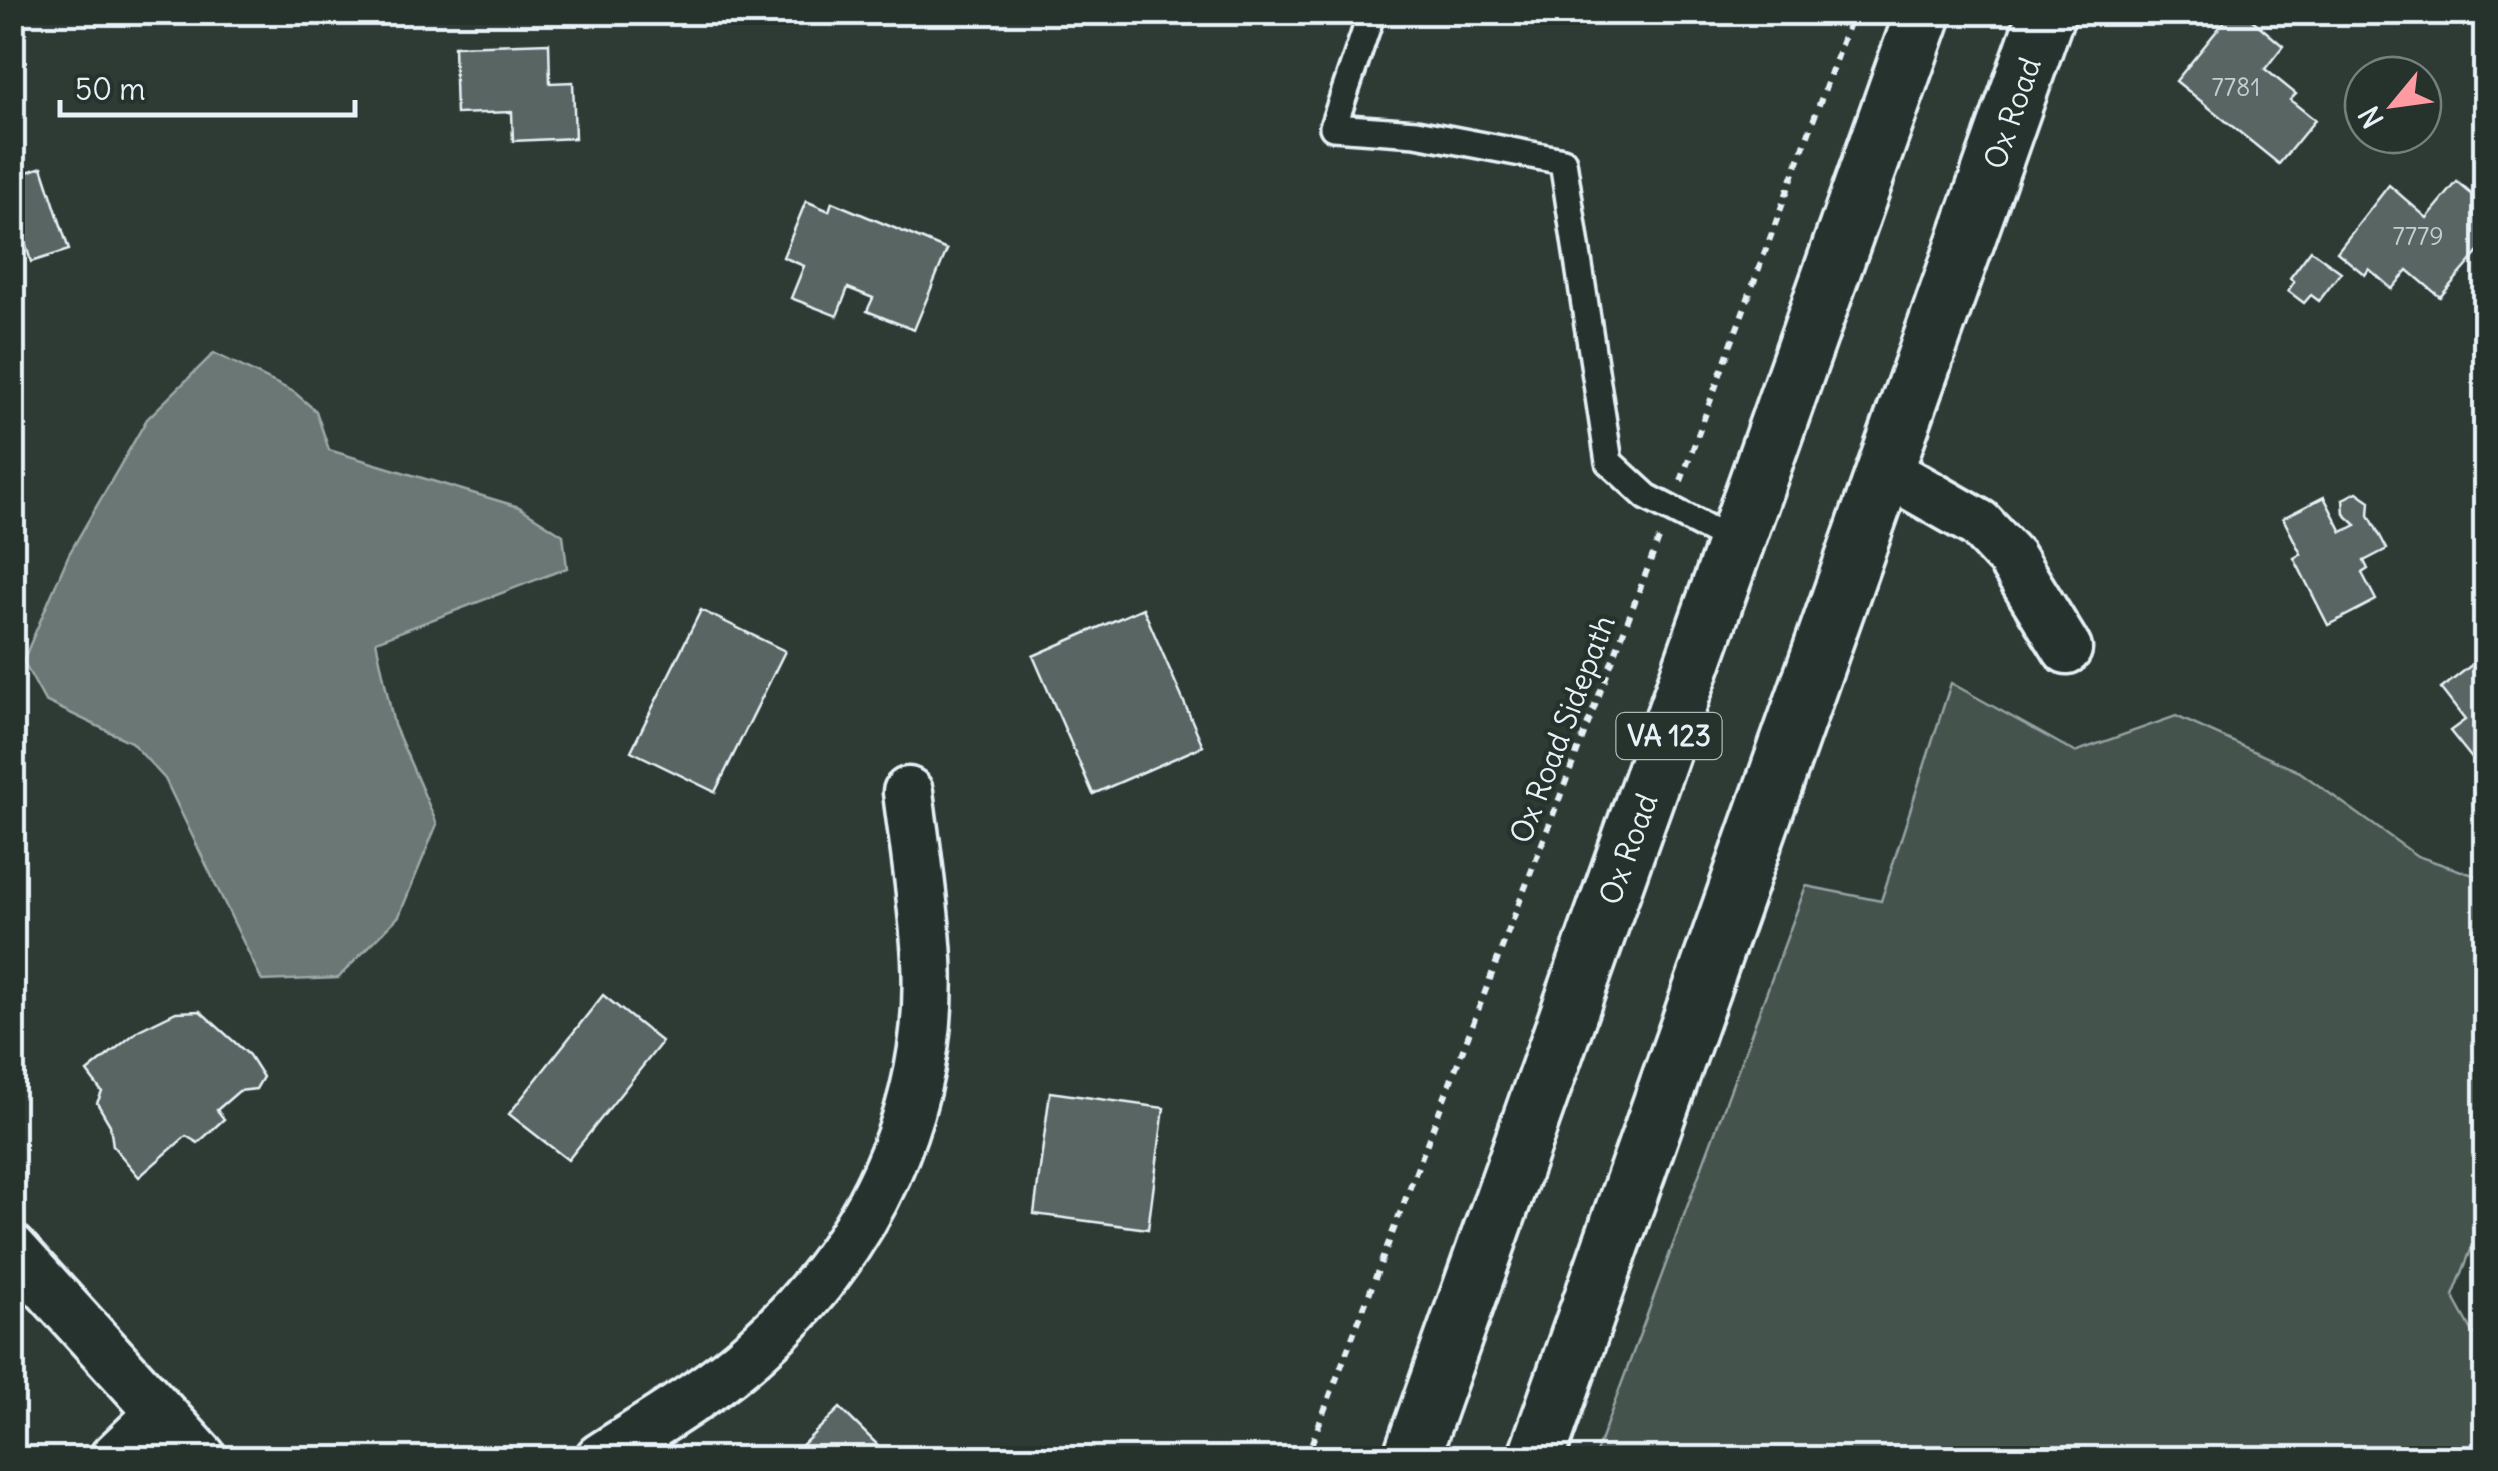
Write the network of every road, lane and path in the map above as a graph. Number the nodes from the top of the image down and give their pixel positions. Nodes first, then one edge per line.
1 (1372, 12) edge
2 (1852, 12) edge
3 (1924, 12) edge
4 (2047, 12) edge
5 (1888, 472) junction
6 (1670, 509) junction
7 (1738, 544) junction
8 (2067, 648) dead end
9 (908, 792) dead end
10 (12, 1249) edge
11 (160, 1414) junction
12 (114, 1458) edge
13 (202, 1458) edge
14 (600, 1458) edge
15 (1306, 1458) edge
16 (1411, 1458) edge
17 (1536, 1458) edge

1 - 6 lane
2 - 6 path, Ox Road Sidepath
3 - 7 highway, Ox Road / VA 123
4 - 5 highway, Ox Road
5 - 8 street
5 - 17 highway, Ox Road
6 - 7 lane
6 - 15 path, Ox Road Sidepath
7 - 16 highway, Ox Road / VA 123
9 - 14 street
10 - 11 street
11 - 12 street
11 - 13 street

